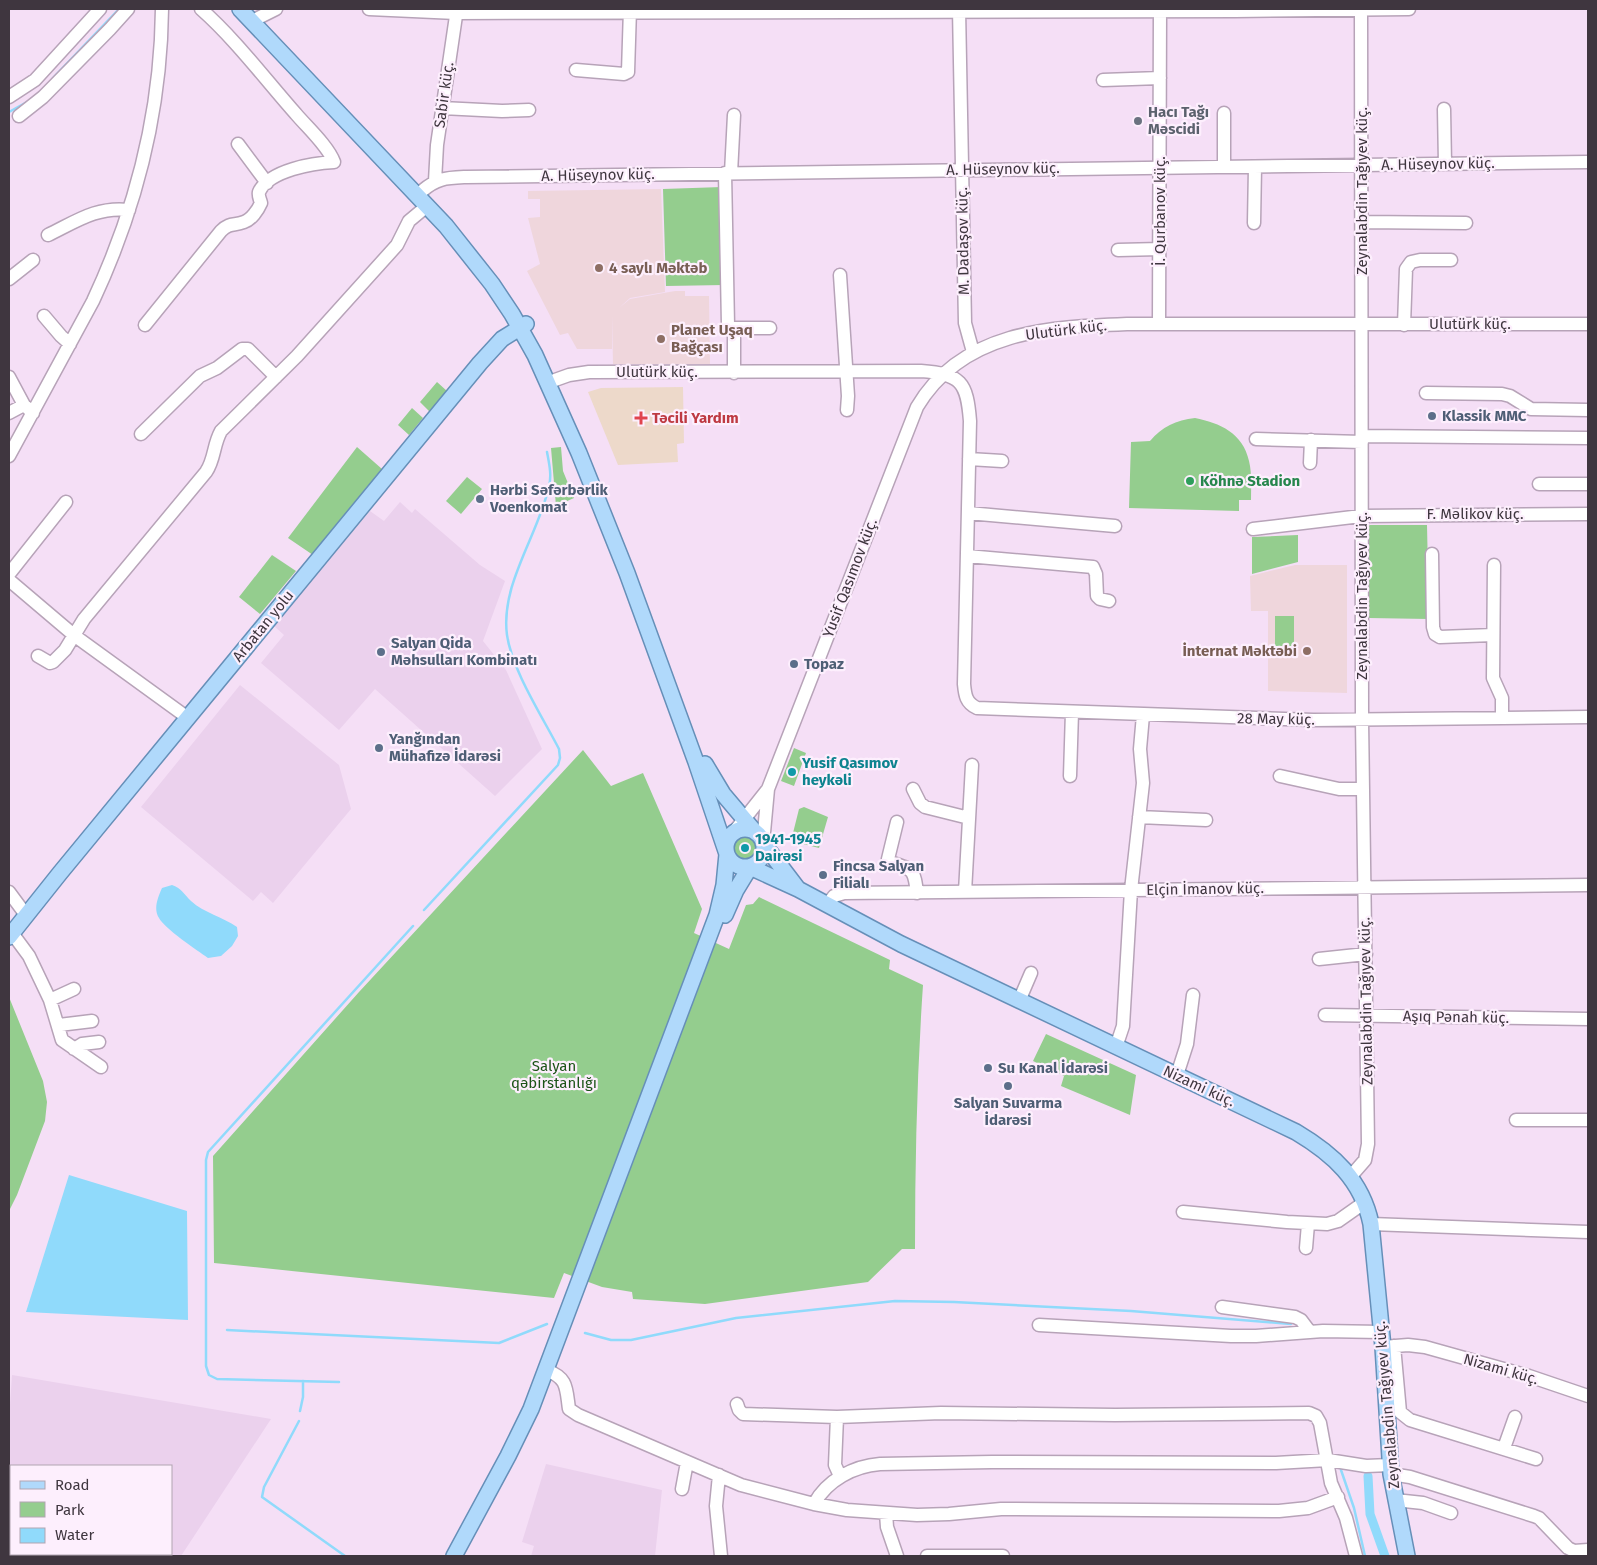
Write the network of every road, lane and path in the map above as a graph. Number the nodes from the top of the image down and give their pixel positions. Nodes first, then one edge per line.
1 (100, 9) edge
2 (128, 9) edge
3 (162, 9) edge
4 (201, 9) edge
5 (240, 9) edge
6 (276, 9) edge
7 (369, 9) edge
8 (1362, 9) edge
9 (1409, 9) edge
10 (959, 10) edge
11 (1160, 10) edge
12 (457, 11) edge
13 (564, 11) edge
14 (630, 11) edge
15 (766, 11) edge
16 (254, 13) edge
17 (576, 70) dead end
18 (1160, 78) junction
19 (1103, 80) dead end
20 (9, 97) edge
21 (442, 108) junction
22 (1444, 109) dead end
23 (528, 110) dead end
24 (1224, 113) dead end
25 (734, 115) dead end
26 (19, 116) dead end
27 (238, 144) dead end
28 (1588, 162) edge
29 (1445, 164) junction
30 (1362, 165) junction
31 (1224, 167) junction
32 (1254, 167) junction
33 (1160, 168) junction
34 (962, 170) junction
35 (728, 173) junction
36 (434, 181) junction
37 (267, 183) junction
38 (424, 199) junction
39 (129, 210) junction
40 (1362, 222) junction
41 (1254, 223) dead end
42 (1466, 223) dead end
43 (48, 235) dead end
44 (1160, 249) junction
45 (1118, 250) dead end
46 (33, 260) dead end
47 (1451, 260) dead end
48 (840, 275) dead end
49 (9, 279) edge
50 (44, 316) dead end
51 (1159, 324) junction
52 (1362, 324) junction
53 (1404, 324) junction
54 (1588, 324) edge
55 (145, 325) dead end
56 (523, 325) junction
57 (734, 328) junction
58 (770, 328) dead end
59 (70, 344) junction
60 (973, 352) junction
61 (847, 371) junction
62 (734, 373) junction
63 (944, 374) junction
64 (9, 377) edge
65 (276, 377) junction
66 (555, 380) junction
67 (1426, 393) dead end
68 (28, 409) junction
69 (847, 410) dead end
70 (1588, 410) edge
71 (9, 413) edge
72 (141, 434) dead end
73 (1588, 438) edge
74 (1256, 439) dead end
75 (1362, 439) junction
76 (1311, 440) junction
77 (9, 456) edge
78 (969, 459) junction
79 (1002, 461) dead end
80 (1310, 463) dead end
81 (1539, 484) dead end
82 (1588, 484) edge
83 (66, 502) dead end
84 (968, 512) junction
85 (1588, 514) edge
86 (1361, 516) junction
87 (1115, 526) dead end
88 (1253, 529) dead end
89 (1432, 554) dead end
90 (967, 556) junction
91 (1494, 565) dead end
92 (9, 574) edge
93 (9, 580) edge
94 (1109, 601) dead end
95 (1494, 635) junction
96 (75, 636) junction
97 (38, 656) dead end
98 (1072, 712) junction
99 (1142, 715) junction
100 (1588, 717) edge
101 (188, 718) junction
102 (1502, 718) junction
103 (1362, 720) junction
104 (972, 766) dead end
105 (1070, 776) dead end
106 (1280, 776) dead end
107 (768, 789) junction
108 (913, 789) dead end
109 (1363, 789) junction
110 (1139, 817) junction
111 (969, 818) junction
112 (744, 819) junction
113 (1206, 820) dead end
114 (897, 822) dead end
115 (730, 837) junction
116 (759, 838) junction
117 (726, 854) junction
118 (750, 866) junction
119 (1588, 885) edge
120 (1365, 887) junction
121 (798, 889) junction
122 (1131, 890) junction
123 (9, 892) edge
124 (965, 892) junction
125 (917, 893) junction
126 (828, 905) junction
127 (26, 915) junction
128 (10, 936) edge
129 (1366, 954) junction
130 (1319, 959) dead end
131 (1030, 973) dead end
132 (74, 989) dead end
133 (1194, 995) dead end
134 (50, 1000) junction
135 (1019, 1001) junction
136 (1324, 1014) dead end
137 (1367, 1016) junction
138 (1588, 1019) edge
139 (92, 1021) dead end
140 (59, 1025) junction
141 (99, 1042) dead end
142 (1116, 1047) junction
143 (74, 1049) junction
144 (101, 1067) dead end
145 (1177, 1075) junction
146 (1516, 1120) dead end
147 (1588, 1120) edge
148 (1351, 1176) junction
149 (1365, 1202) junction
150 (1183, 1212) dead end
151 (1308, 1224) junction
152 (1371, 1224) junction
153 (1588, 1232) edge
154 (1306, 1248) dead end
155 (1222, 1307) dead end
156 (1039, 1325) dead end
157 (1310, 1332) junction
158 (1386, 1341) junction
159 (549, 1371) junction
160 (1588, 1396) edge
161 (737, 1404) dead end
162 (837, 1417) junction
163 (1515, 1417) dead end
164 (1504, 1448) junction
165 (1536, 1459) dead end
166 (1328, 1460) junction
167 (687, 1462) junction
168 (1391, 1469) junction
169 (719, 1475) junction
170 (840, 1476) junction
171 (682, 1489) dead end
172 (1338, 1498) junction
173 (1395, 1500) junction
174 (814, 1504) junction
175 (886, 1513) junction
176 (1452, 1513) dead end
177 (1583, 1552) edge
178 (1353, 1555) edge
179 (454, 1556) edge
180 (463, 1556) edge
181 (721, 1556) edge
182 (897, 1556) edge
183 (927, 1556) edge
184 (1003, 1556) edge
185 (1406, 1556) edge

1 - 20 street
2 - 26 street
3 - 39 street
4 - 37 street
5 - 38 main road
6 - 16 street
7 - 12 street
8 - 9 street
8 - 11 street
8 - 30 street, Zeynalabdin Tağıyev küç.
10 - 11 street
10 - 15 street
10 - 34 street, M. Dadaşov küç.
11 - 18 street, İ. Qurbanov küç.
12 - 13 street
12 - 21 street, Sabir küç.
13 - 14 street
14 - 15 street
14 - 17 street
16 - 38 main road
18 - 19 street
18 - 33 street, İ. Qurbanov küç.
21 - 23 street
21 - 36 street, Sabir küç.
22 - 29 street
24 - 31 street
25 - 35 street
27 - 37 street
28 - 29 street, A. Hüseynov küç.
29 - 30 street, A. Hüseynov küç.
30 - 32 street, A. Hüseynov küç.
30 - 40 street, Zeynalabdin Tağıyev küç.
31 - 32 street, A. Hüseynov küç.
31 - 33 street, A. Hüseynov küç.
32 - 41 street
33 - 34 street, A. Hüseynov küç.
33 - 44 street, İ. Qurbanov küç.
34 - 35 street, A. Hüseynov küç.
34 - 60 street, M. Dadaşov küç.
35 - 36 street, A. Hüseynov küç.
35 - 57 street
36 - 38 street
37 - 55 street
38 - 56 main road
38 - 65 street
39 - 43 street
39 - 59 street
40 - 42 street
40 - 52 street, Zeynalabdin Tağıyev küç.
44 - 45 street
44 - 51 street, İ. Qurbanov küç.
46 - 49 street
47 - 53 street
48 - 61 street
50 - 59 street
51 - 52 street, Ulutürk küç.
51 - 60 street, Ulutürk küç.
52 - 53 street, Ulutürk küç.
52 - 75 street, Zeynalabdin Tağıyev küç.
53 - 54 street, Ulutürk küç.
56 - 66 main road
56 - 101 main road, Arbatan yolu
56 - 117 main road
57 - 58 street
57 - 62 street
59 - 68 street
60 - 63 street, Ulutürk küç.
61 - 62 street, Ulutürk küç.
61 - 63 street, Ulutürk küç.
61 - 69 street
62 - 66 street, Ulutürk küç.
63 - 78 street
63 - 107 street, Yusif Qasımov küç.
64 - 68 street
65 - 72 street
65 - 96 street
66 - 112 main road
67 - 70 street
68 - 71 street
68 - 77 street
73 - 75 street
74 - 76 street
75 - 76 street
75 - 86 street, Zeynalabdin Tağıyev küç.
76 - 80 street
78 - 79 street
78 - 84 street
81 - 82 street
83 - 92 street
84 - 87 street
84 - 90 street
85 - 86 street, F. Məlikov küç.
86 - 88 street, F. Məlikov küç.
86 - 103 street, Zeynalabdin Tağıyev küç.
89 - 95 street
90 - 94 street
90 - 98 street, 28 May küç.
91 - 95 street
93 - 96 street
95 - 102 street
96 - 97 street
96 - 101 street
98 - 99 street, 28 May küç.
98 - 105 street
99 - 103 street, 28 May küç.
99 - 110 street
100 - 102 street, 28 May küç.
101 - 127 main road, Arbatan yolu
102 - 103 street, 28 May küç.
103 - 109 street, Zeynalabdin Tağıyev küç.
104 - 111 street
106 - 109 street
107 - 112 street
107 - 116 street
108 - 111 street
109 - 120 street, Zeynalabdin Tağıyev küç.
110 - 113 street
110 - 122 street
111 - 124 street
112 - 115 street
112 - 116 main road
114 - 125 street
115 - 116 main road
115 - 117 main road
116 - 118 main road
116 - 121 main road
117 - 118 main road
117 - 159 main road
118 - 121 main road, Nizami küç.
118 - 159 main road
119 - 120 street, Elçin İmanov küç.
120 - 122 street, Elçin İmanov küç.
120 - 129 street, Zeynalabdin Tağıyev küç.
121 - 126 main road, Nizami küç.
122 - 124 street, Elçin İmanov küç.
122 - 142 street
123 - 127 street
124 - 125 street, Elçin İmanov küç.
125 - 126 street, Elçin İmanov küç.
126 - 135 main road, Nizami küç.
127 - 128 main road, Arbatan yolu
128 - 134 street
129 - 130 street
129 - 137 street, Zeynalabdin Tağıyev küç.
131 - 135 street
132 - 134 street
133 - 145 street
134 - 140 street
135 - 142 main road, Nizami küç.
136 - 137 street, Aşıq Pənah küç.
137 - 138 street, Aşıq Pənah küç.
137 - 148 street, Zeynalabdin Tağıyev küç.
139 - 140 street
140 - 143 street
141 - 143 street
142 - 145 main road, Nizami küç.
143 - 144 street
145 - 148 main road, Nizami küç.
146 - 147 street
148 - 149 main road, Nizami küç.
149 - 151 street
149 - 152 main road, Nizami küç.
150 - 151 street
151 - 154 street
152 - 153 street
152 - 158 main road, Zeynalabdin Tağıyev küç.
155 - 157 street
156 - 157 street, Nizami küç.
157 - 158 street, Nizami küç.
158 - 160 street, Nizami küç.
158 - 164 street
158 - 168 main road, Zeynalabdin Tağıyev küç.
159 - 167 street
159 - 179 main road
159 - 180 main road
161 - 162 street
162 - 166 street
162 - 170 street
163 - 164 street
164 - 165 street
166 - 168 street
166 - 170 street
166 - 172 street
167 - 169 street
167 - 171 street
168 - 173 main road, Zeynalabdin Tağıyev küç.
168 - 177 street
169 - 174 street
169 - 181 street
170 - 174 street
172 - 175 street
172 - 178 street
173 - 176 street
173 - 185 main road, Zeynalabdin Tağıyev küç.
174 - 175 street
175 - 182 street
183 - 184 street

